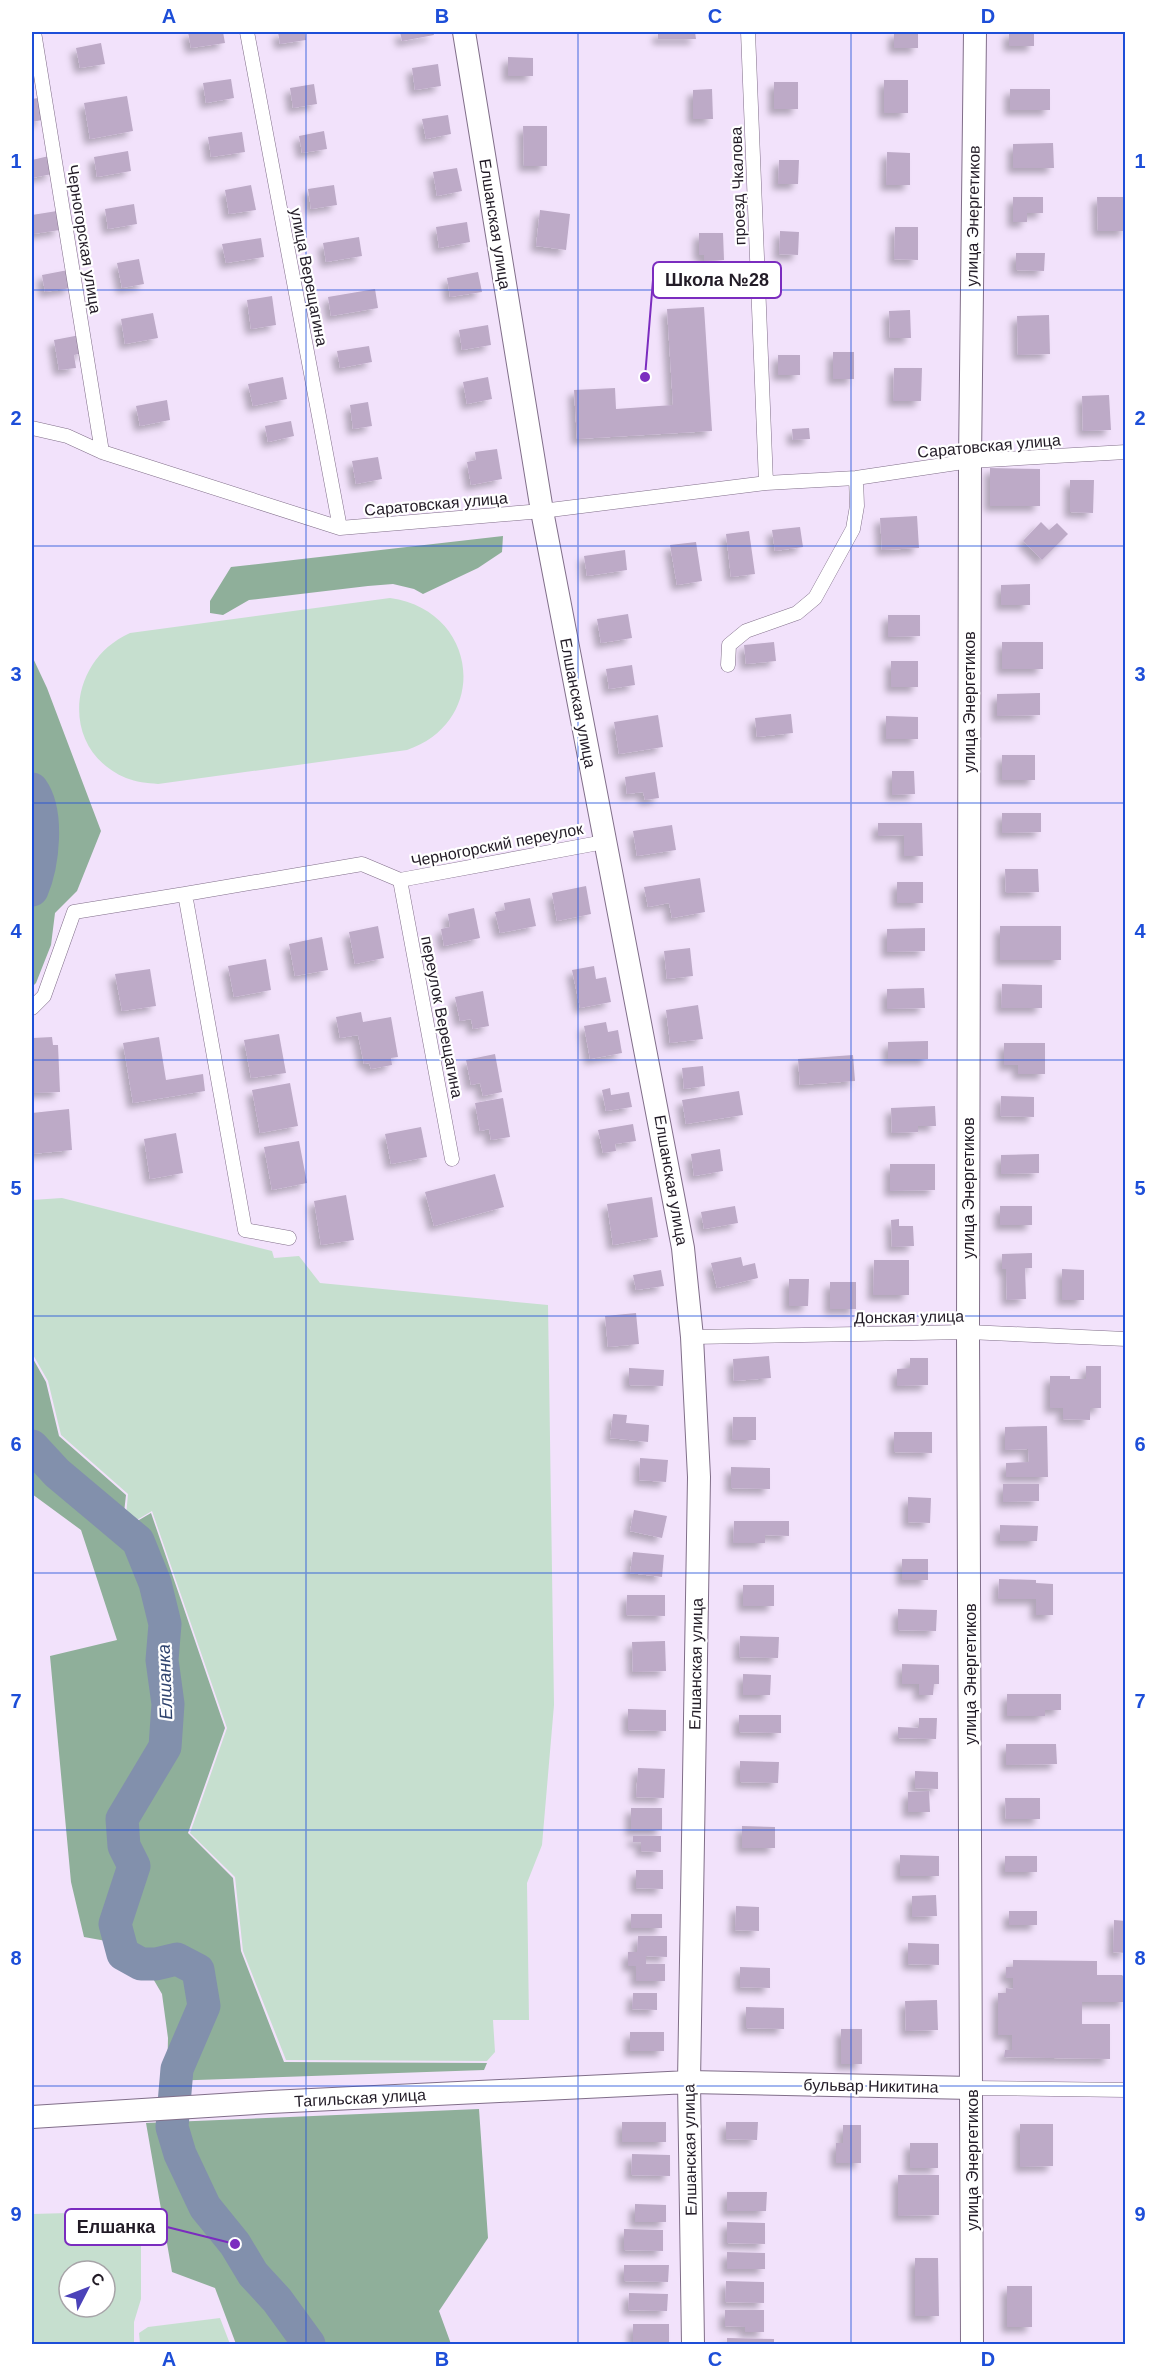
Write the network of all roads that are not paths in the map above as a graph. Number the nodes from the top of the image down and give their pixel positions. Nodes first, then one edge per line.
1 (34, 32) edge
2 (247, 32) edge
3 (464, 32) edge
4 (748, 32) edge
5 (975, 32) edge
6 (32, 428) edge
7 (102, 452) junction
8 (1125, 452) edge
9 (970, 461) junction
10 (856, 478) junction
11 (766, 483) junction
12 (542, 512) junction
13 (340, 528) junction
14 (728, 665) dead end
15 (604, 842) junction
16 (400, 880) junction
17 (185, 894) junction
18 (32, 1008) edge
19 (453, 1159) dead end
20 (289, 1238) dead end
21 (968, 1332) junction
22 (692, 1337) junction
23 (1125, 1339) edge
24 (689, 2082) junction
25 (972, 2088) junction
26 (1125, 2090) edge
27 (32, 2117) edge
28 (693, 2344) edge
29 (972, 2344) edge

1 - 7 street, Черногорская улица
2 - 13 street, улица Верещагина
3 - 12 main road, Елшанская улица
4 - 11 street, проезд Чкалова
5 - 9 main road, улица Энергетиков
6 - 7 street, Саратовская улица
7 - 13 street, Саратовская улица
8 - 9 street, Саратовская улица
9 - 10 street, Саратовская улица
9 - 21 main road, улица Энергетиков
10 - 11 street, Саратовская улица
10 - 14 street
11 - 12 street, Саратовская улица
12 - 13 street, Саратовская улица
12 - 15 main road, Елшанская улица
15 - 16 street, Черногорский переулок
15 - 22 main road, Елшанская улица
16 - 17 street, Черногорский переулок
16 - 19 street, переулок Верещагина
17 - 18 street, Черногорский переулок
17 - 20 street
21 - 22 street, Донская улица
21 - 23 street, Донская улица
21 - 25 main road, улица Энергетиков
22 - 24 main road, Елшанская улица
24 - 25 main road, бульвар Никитина
24 - 27 main road, Тагильская улица
24 - 28 main road, Елшанская улица
25 - 26 street, бульвар Никитина
25 - 29 main road, улица Энергетиков

